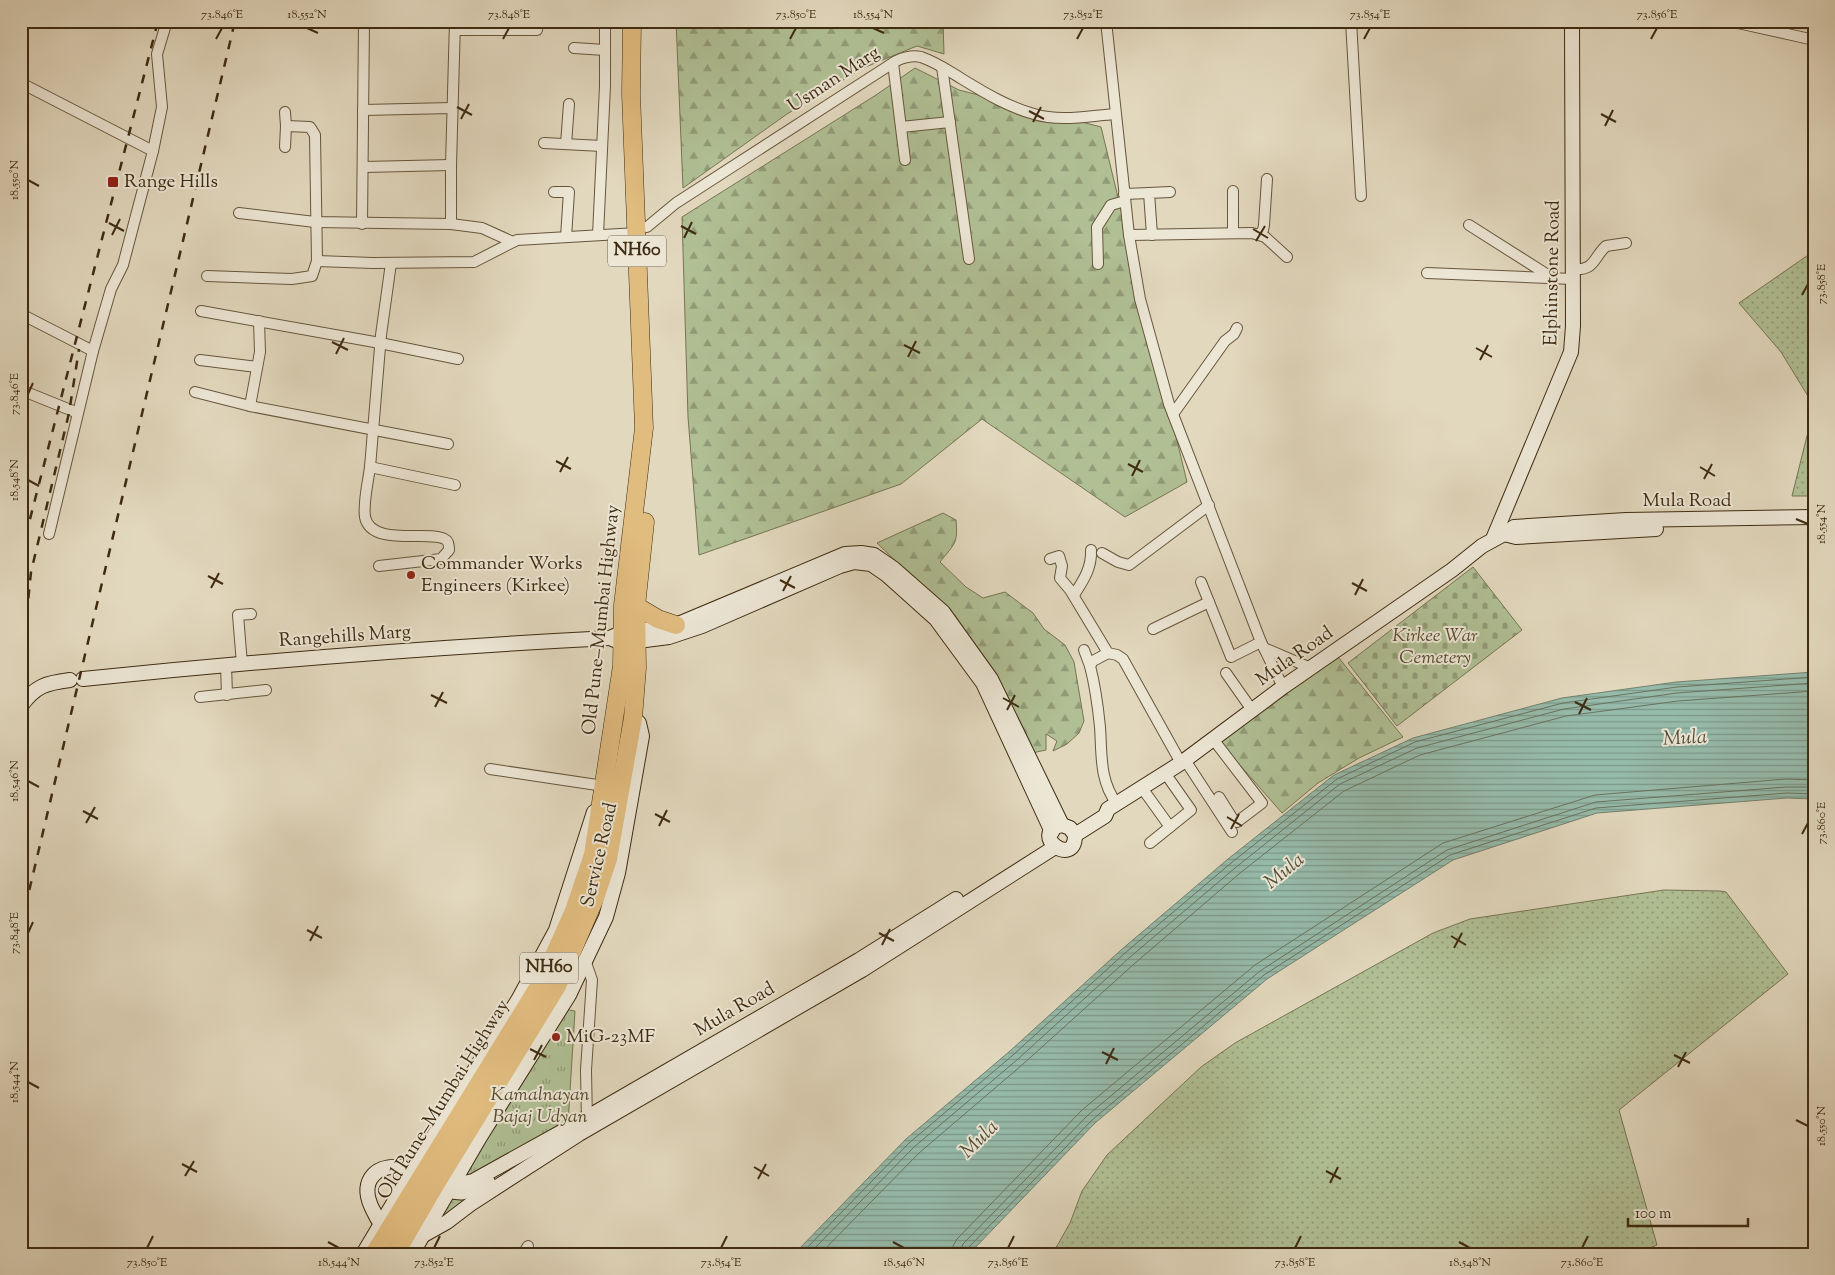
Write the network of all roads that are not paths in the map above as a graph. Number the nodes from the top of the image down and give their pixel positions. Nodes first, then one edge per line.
1 (167, 21) edge
2 (364, 21) edge
3 (605, 21) edge
4 (632, 21) edge
5 (643, 21) edge
6 (1106, 21) edge
7 (1351, 21) edge
8 (1572, 21) edge
9 (1729, 21) edge
10 (455, 25) edge
11 (537, 30) dead end
12 (1814, 40) edge
13 (574, 48) dead end
14 (605, 50) junction
15 (893, 63) junction
16 (942, 67) junction
17 (21, 83) edge
18 (569, 104) dead end
19 (452, 108) junction
20 (362, 110) junction
21 (285, 112) dead end
22 (1115, 114) junction
23 (950, 122) junction
24 (286, 126) junction
25 (901, 127) junction
26 (544, 143) dead end
27 (566, 144) junction
28 (602, 146) junction
29 (285, 147) dead end
30 (153, 151) junction
31 (905, 160) dead end
32 (451, 165) junction
33 (364, 167) junction
34 (1267, 179) dead end
35 (1233, 191) dead end
36 (554, 192) dead end
37 (1170, 192) dead end
38 (1150, 193) junction
39 (1361, 196) dead end
40 (1124, 198) junction
41 (239, 213) dead end
42 (315, 222) junction
43 (362, 224) junction
44 (451, 224) junction
45 (1469, 225) dead end
46 (642, 230) junction
47 (1233, 233) junction
48 (1260, 234) junction
49 (598, 235) junction
50 (1129, 235) junction
51 (1152, 235) junction
52 (566, 237) junction
53 (513, 242) junction
54 (1626, 243) dead end
55 (1286, 257) dead end
56 (969, 259) dead end
57 (317, 261) junction
58 (391, 263) junction
59 (1098, 264) dead end
60 (1427, 273) dead end
61 (1573, 274) junction
62 (207, 276) dead end
63 (1552, 278) junction
64 (201, 311) dead end
65 (21, 314) edge
66 (259, 321) junction
67 (1237, 328) dead end
68 (380, 343) junction
69 (93, 351) junction
70 (458, 359) dead end
71 (200, 360) dead end
72 (257, 367) junction
73 (21, 390) edge
74 (195, 392) dead end
75 (250, 406) junction
76 (78, 413) junction
77 (1173, 414) junction
78 (372, 430) junction
79 (448, 444) dead end
80 (370, 467) junction
81 (455, 485) dead end
82 (1209, 505) junction
83 (1814, 517) edge
84 (1667, 524) junction
85 (1814, 525) edge
86 (49, 534) dead end
87 (1498, 537) junction
88 (1091, 550) dead end
89 (1102, 554) dead end
90 (1050, 559) dead end
91 (379, 566) dead end
92 (1201, 582) dead end
93 (1074, 595) junction
94 (1209, 602) junction
95 (636, 606) junction
96 (251, 614) dead end
97 (676, 625) junction
98 (1153, 629) dead end
99 (625, 637) junction
100 (1262, 645) junction
101 (1084, 650) dead end
102 (1108, 653) junction
103 (242, 664) junction
104 (226, 665) junction
105 (1090, 666) junction
106 (1311, 668) junction
107 (1226, 673) dead end
108 (1284, 687) junction
109 (266, 690) dead end
110 (227, 695) junction
111 (24, 697) edge
112 (200, 697) dead end
113 (1252, 710) junction
114 (633, 718) junction
115 (1213, 739) junction
116 (1183, 761) junction
117 (490, 769) dead end
118 (1165, 773) junction
119 (1142, 788) junction
120 (603, 792) junction
121 (1219, 797) dead end
122 (1112, 807) junction
123 (1170, 827) junction
124 (1232, 832) dead end
125 (1061, 835) junction
126 (1150, 843) dead end
127 (586, 960) junction
128 (587, 1123) junction
129 (402, 1168) dead end
130 (447, 1187) junction
131 (385, 1227) junction
132 (413, 1242) edge
133 (363, 1254) edge
134 (374, 1254) edge
135 (395, 1254) edge

1 - 30 street
2 - 20 street
3 - 14 street
4 - 46 highway, Old Pune–Mumbai Highway / NH60
5 - 46 highway, Old Pune–Mumbai Highway / NH60
6 - 22 street
7 - 39 street
8 - 61 main road, Elphinstone Road
9 - 12 street
10 - 11 street
10 - 19 street
13 - 14 street
14 - 28 street
15 - 16 street, Usman Marg
15 - 25 street
15 - 46 street, Usman Marg
16 - 22 street, Usman Marg
16 - 23 street
17 - 30 street
18 - 27 street
19 - 20 street
19 - 32 street
20 - 33 street
21 - 24 street
22 - 40 street
23 - 25 street
23 - 56 street
24 - 29 street
24 - 42 street
25 - 31 street
26 - 27 street
27 - 28 street
28 - 49 street
30 - 69 street
32 - 33 street
32 - 44 street
33 - 43 street
34 - 48 street
35 - 47 street
36 - 52 street
37 - 38 street
38 - 40 street
38 - 51 street
40 - 50 street
40 - 59 street
41 - 42 street
42 - 43 street
42 - 57 street
43 - 44 street
44 - 53 street
45 - 63 street
46 - 49 street
46 - 95 highway, Old Pune–Mumbai Highway / NH60
46 - 99 highway, Old Pune–Mumbai Highway / NH60
47 - 48 street
47 - 51 street
48 - 55 street
49 - 52 street
50 - 51 street
50 - 77 street
52 - 53 street
53 - 58 street
54 - 61 street
57 - 58 street
57 - 62 street
58 - 68 street
60 - 63 street
61 - 63 street
61 - 87 main road, Elphinstone Road
64 - 66 street
65 - 69 street
66 - 68 street
66 - 72 street
67 - 77 street
68 - 70 street
68 - 78 street
69 - 76 street
71 - 72 street
72 - 75 street
73 - 76 street
74 - 75 street
75 - 78 street
76 - 86 street
77 - 82 street
78 - 79 street
78 - 80 street
80 - 81 street
80 - 91 street
82 - 89 street
82 - 100 street
83 - 84 main road, Mula Road
84 - 85 main road, Mula Road
84 - 87 main road, Mula Road
87 - 106 main road, Mula Road
88 - 93 street
90 - 93 street
92 - 94 street
93 - 102 street
94 - 98 street
94 - 100 street
95 - 97 highway
95 - 99 highway, Old Pune–Mumbai Highway / NH60
96 - 103 street
97 - 99 main road
97 - 125 main road
99 - 103 main road, Rangehills Marg
99 - 114 highway, Old Pune–Mumbai Highway / NH60
99 - 120 highway, Old Pune–Mumbai Highway / NH60
99 - 125 main road
100 - 106 street
100 - 108 street
101 - 105 street
102 - 105 street
102 - 116 street
103 - 104 main road, Rangehills Marg
104 - 110 street
104 - 111 main road, Rangehills Marg
105 - 122 street
106 - 108 main road, Mula Road
107 - 113 street
108 - 113 main road, Mula Road
109 - 110 street
110 - 112 street
113 - 115 main road, Mula Road
114 - 127 main road, Service Road
114 - 130 highway, Old Pune–Mumbai Highway / NH60
115 - 116 main road, Mula Road
115 - 121 street
116 - 118 main road, Mula Road
116 - 124 street
117 - 120 street
118 - 119 main road, Mula Road
118 - 123 street
119 - 122 main road, Mula Road
119 - 123 street
120 - 131 highway, Old Pune–Mumbai Highway / NH60
122 - 125 main road, Mula Road
123 - 126 street
125 - 128 main road, Mula Road
127 - 128 street
127 - 130 main road, Service Road
128 - 130 main road, Mula Road
128 - 132 main road
129 - 131 main road
130 - 132 highway, Old Pune–Mumbai Highway / NH60
131 - 133 main road
131 - 134 highway, Old Pune–Mumbai Highway / NH60
132 - 135 highway, Old Pune–Mumbai Highway / NH60

